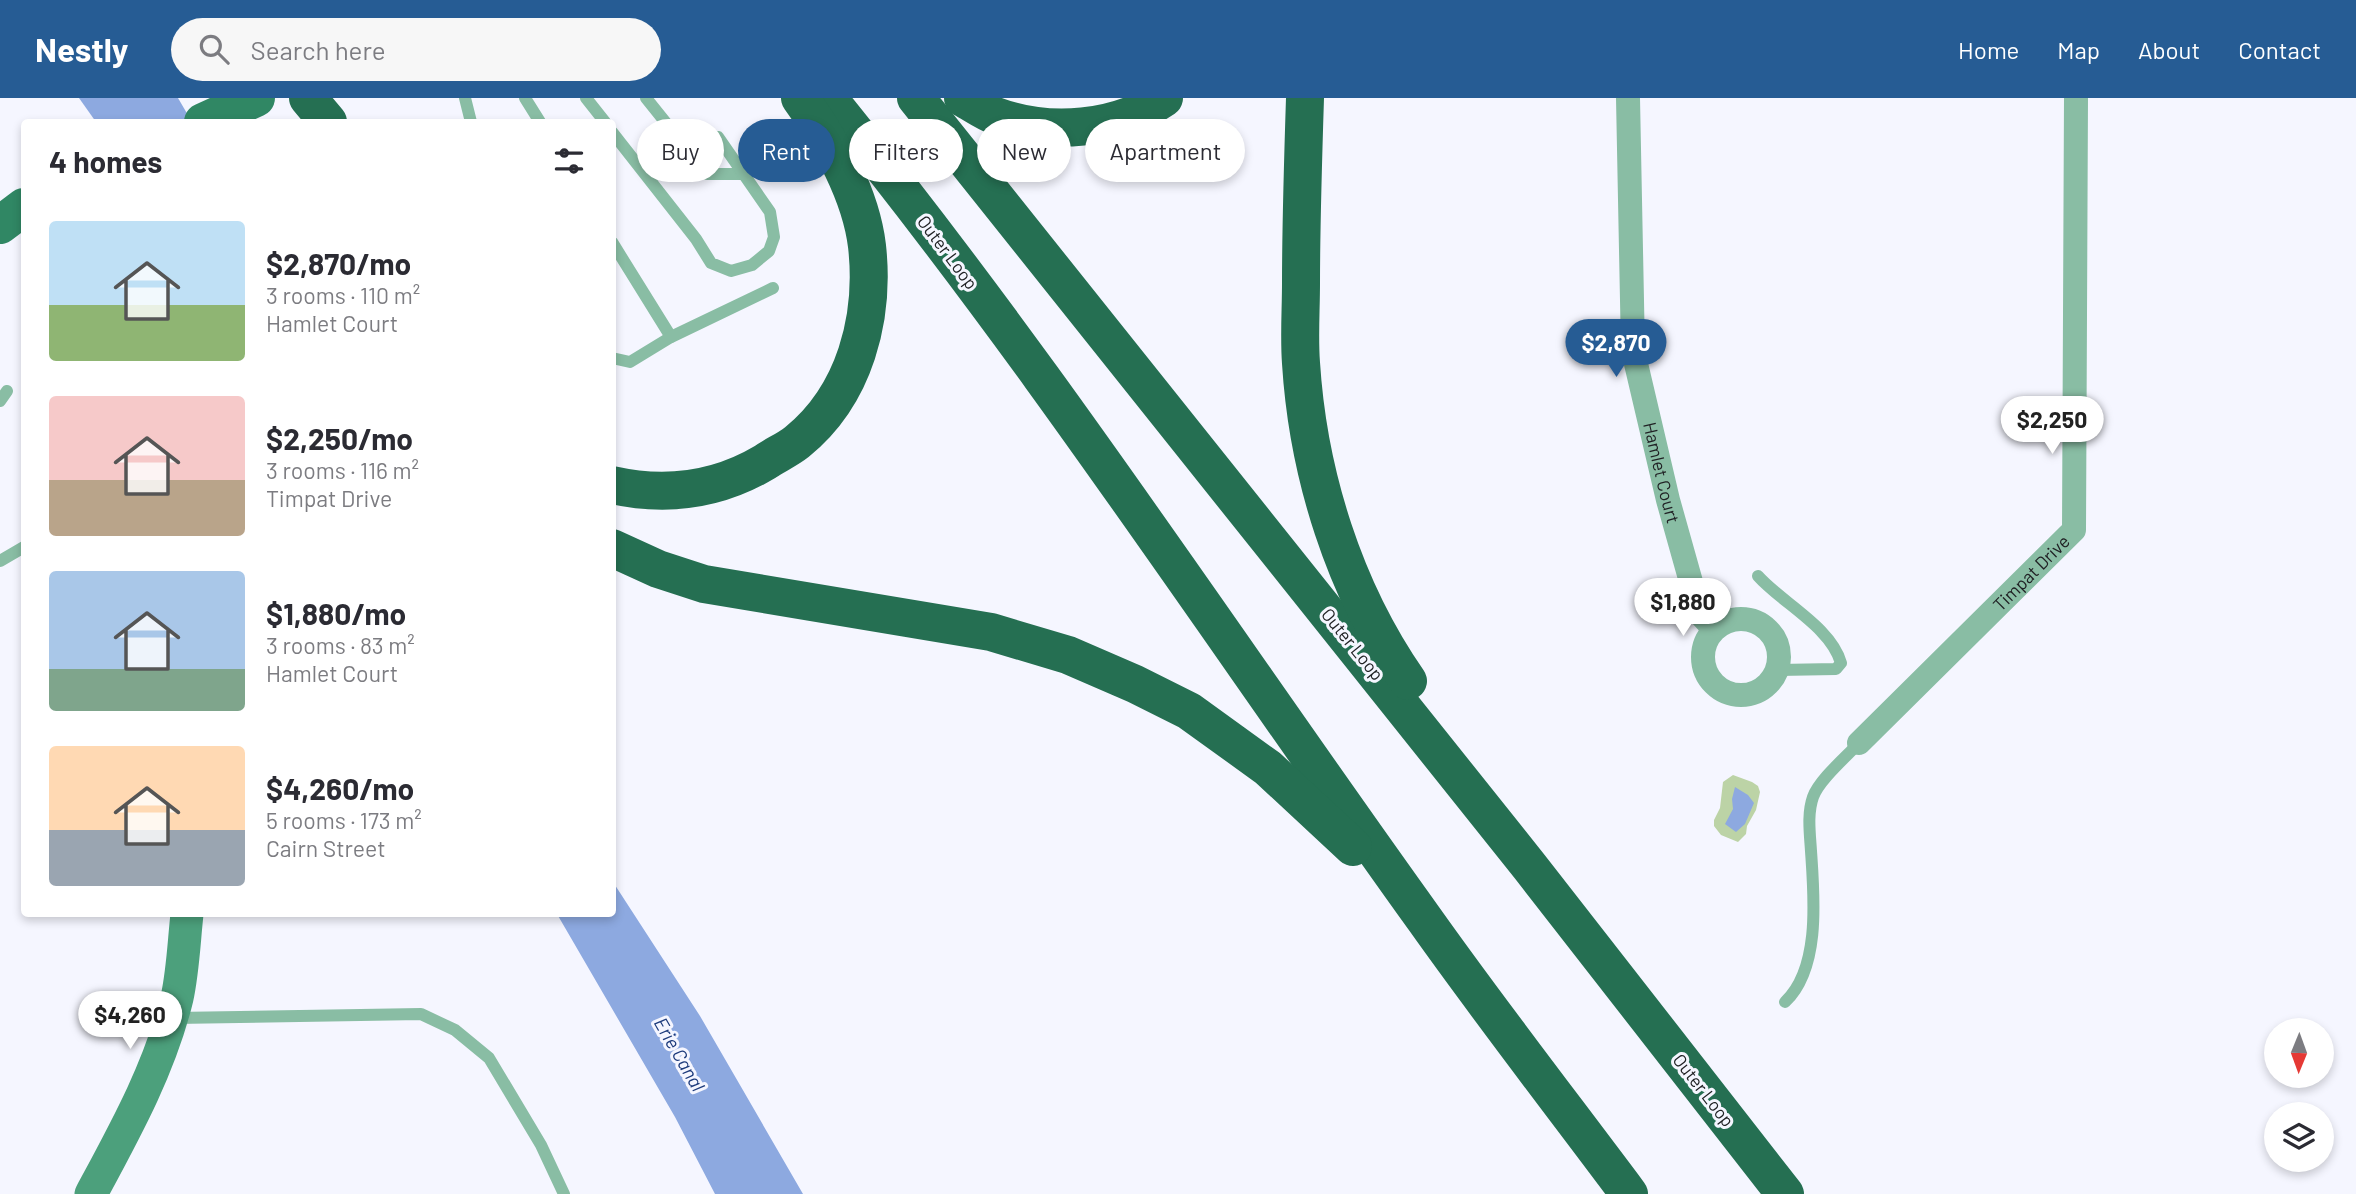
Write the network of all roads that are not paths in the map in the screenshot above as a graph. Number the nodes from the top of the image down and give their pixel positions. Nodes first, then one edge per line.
1 (300, 98) edge
2 (308, 98) edge
3 (466, 98) edge
4 (525, 98) edge
5 (586, 98) edge
6 (646, 98) edge
7 (800, 98) edge
8 (828, 98) edge
9 (916, 98) edge
10 (963, 98) edge
11 (1164, 98) edge
12 (1305, 98) edge
13 (1628, 98) edge
14 (2076, 98) edge
15 (308, 119) edge
16 (326, 119) edge
17 (470, 119) edge
18 (538, 119) edge
19 (603, 119) edge
20 (616, 137) edge
21 (724, 145) edge
22 (738, 164) edge
23 (738, 174) edge
24 (750, 182) edge
25 (21, 200) edge
26 (0, 204) edge
27 (21, 209) edge
28 (0, 225) edge
29 (616, 248) edge
30 (773, 288) dead end
31 (671, 337) junction
32 (616, 359) edge
33 (616, 486) edge
34 (21, 549) edge
35 (616, 550) edge
36 (0, 561) edge
37 (1758, 576) dead end
38 (1714, 629) junction
39 (1777, 670) junction
40 (1859, 743) joint
41 (1530, 867) junction
42 (187, 917) edge
43 (1426, 921) junction
44 (1785, 1002) dead end
45 (171, 1018) junction
46 (91, 1194) edge
47 (564, 1194) edge
48 (1629, 1194) edge
49 (1785, 1194) edge

1 - 15 highway
2 - 16 highway
3 - 17 lane
4 - 18 lane
5 - 19 lane
6 - 23 lane
7 - 33 highway
8 - 43 highway, Outer Loop
9 - 41 highway, Outer Loop
10 - 11 highway
12 - 41 highway
13 - 38 street, Hamlet Court
14 - 40 street, Timpat Drive
20 - 24 lane
21 - 22 lane
25 - 26 main road
27 - 28 main road
29 - 31 lane
30 - 31 lane
31 - 32 lane
34 - 36 lane
35 - 43 highway
37 - 39 lane
38 - 39 street
38 - 39 street
40 - 44 lane
41 - 49 highway, Outer Loop
42 - 45 street
43 - 48 highway, Outer Loop
45 - 46 street
45 - 47 lane

